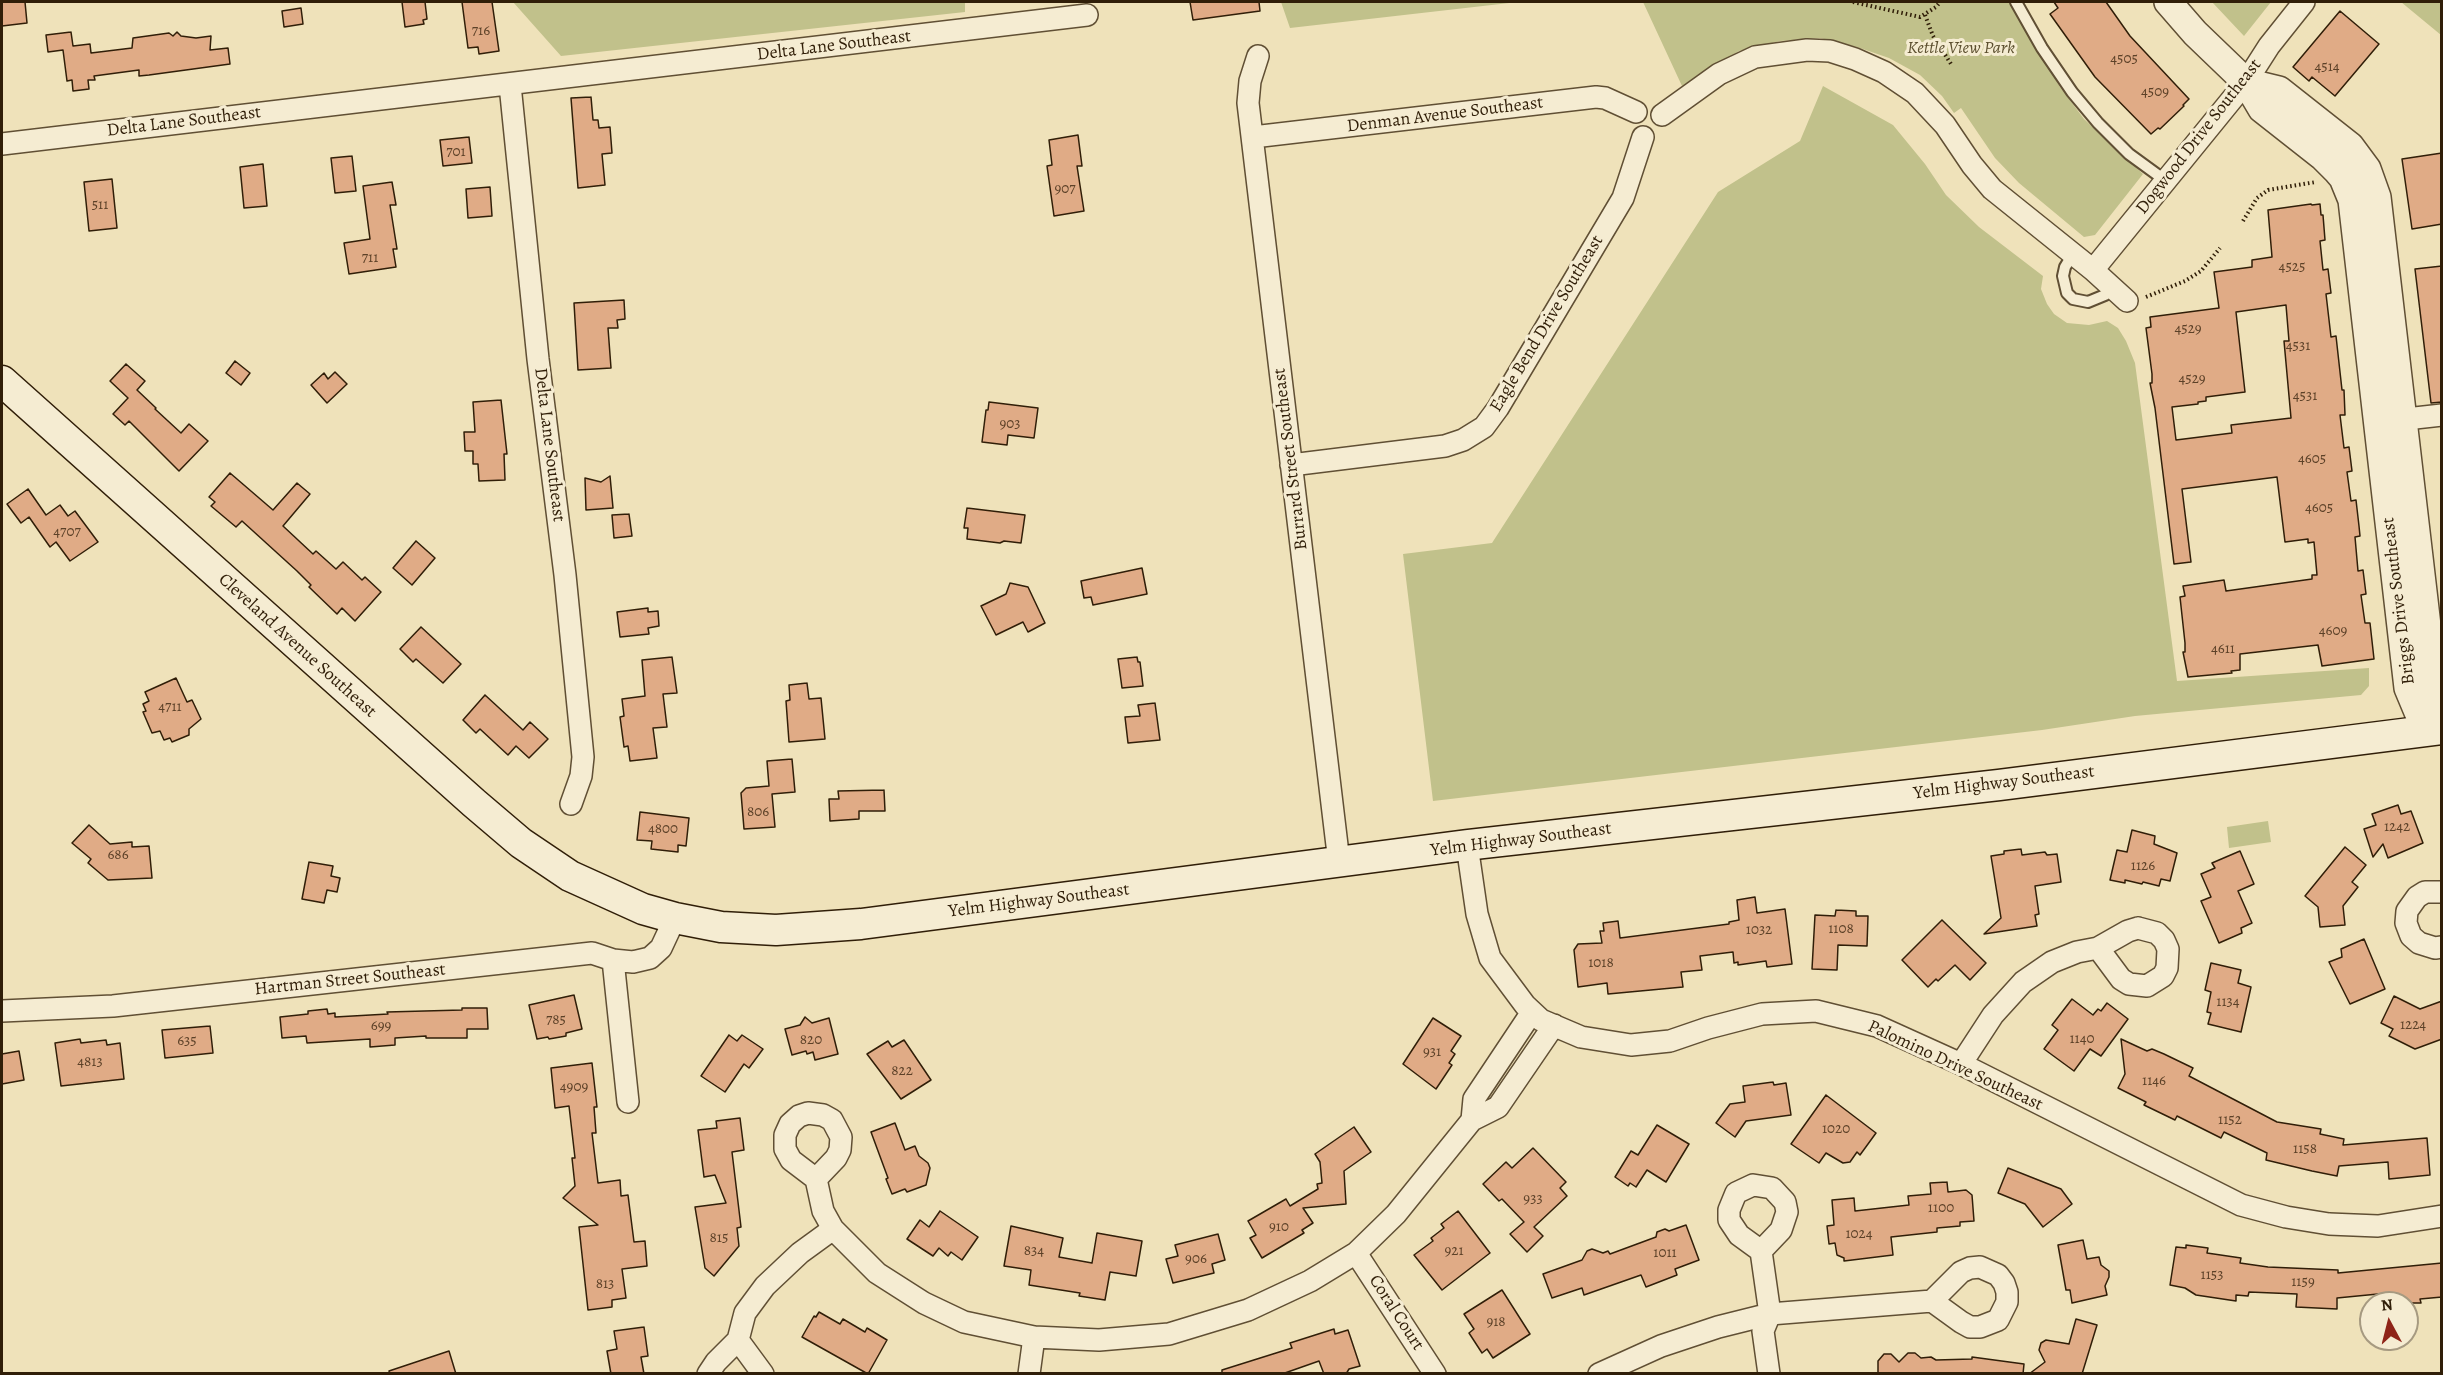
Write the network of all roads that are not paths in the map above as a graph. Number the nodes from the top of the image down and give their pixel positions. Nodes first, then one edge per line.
1 (2016, 2) edge
2 (2168, 2) edge
3 (2304, 2) edge
4 (1087, 15) dead end
5 (1258, 56) dead end
6 (2246, 82) junction
7 (510, 85) junction
8 (1636, 112) junction
9 (1662, 115) junction
10 (1252, 137) junction
11 (1643, 137) junction
12 (2, 144) edge
13 (2166, 181) junction
14 (2073, 254) junction
15 (2093, 270) junction
16 (2129, 295) joint
17 (2, 381) edge
18 (2442, 415) edge
19 (2391, 421) junction
20 (1292, 465) junction
21 (2434, 730) edge
22 (571, 804) dead end
23 (1467, 845) junction
24 (1339, 862) junction
25 (2442, 892) edge
26 (605, 893) joint
27 (675, 918) junction
28 (2442, 946) edge
29 (2098, 948) dead end
30 (614, 960) junction
31 (2, 1011) edge
32 (1532, 1012) junction
33 (1554, 1025) junction
34 (1960, 1064) junction
35 (628, 1102) dead end
36 (1472, 1119) junction
37 (816, 1179) dead end
38 (2442, 1216) edge
39 (833, 1229) junction
40 (1761, 1251) dead end
41 (1356, 1253) junction
42 (1932, 1301) dead end
43 (1770, 1314) junction
44 (1034, 1337) junction
45 (738, 1340) junction
46 (708, 1374) edge
47 (763, 1374) edge
48 (1029, 1374) edge
49 (1436, 1374) edge
50 (1599, 1374) edge
51 (1769, 1374) edge

1 - 13 lane
2 - 6 street, Briggs Drive Southeast
3 - 6 street, Dogwood Drive Southeast
4 - 7 street, Delta Lane Southeast
5 - 10 street, Burrard Street Southeast
6 - 13 street, Dogwood Drive Southeast
6 - 19 street, Briggs Drive Southeast
7 - 12 street, Delta Lane Southeast
7 - 22 street, Delta Lane Southeast
8 - 9 street
8 - 10 street, Denman Avenue Southeast
8 - 11 street
9 - 11 street
9 - 14 street
10 - 20 street, Burrard Street Southeast
11 - 20 street, Eagle Bend Drive Southeast
13 - 15 street, Dogwood Drive Southeast
14 - 15 street
14 - 16 lane
15 - 16 street
17 - 26 main road, Cleveland Avenue Southeast
18 - 19 street
19 - 21 street, Briggs Drive Southeast
20 - 24 street, Burrard Street Southeast
21 - 23 main road, Yelm Highway Southeast
23 - 24 main road, Yelm Highway Southeast
23 - 32 street, Palomino Drive Southeast
24 - 27 main road, Yelm Highway Southeast
25 - 28 street
26 - 27 main road, Yelm Highway Southeast
27 - 30 street, Hartman Street Southeast
29 - 34 street
30 - 31 street, Hartman Street Southeast
30 - 35 street
32 - 33 street, Palomino Drive Southeast
32 - 36 street
33 - 34 street, Palomino Drive Southeast
33 - 36 street
34 - 38 street, Palomino Drive Southeast
36 - 41 street
37 - 39 street
39 - 44 street
39 - 45 street
40 - 43 street
41 - 44 street
41 - 49 street, Coral Court
42 - 43 street
43 - 50 street
43 - 51 street
44 - 48 street
45 - 46 street
45 - 47 street

